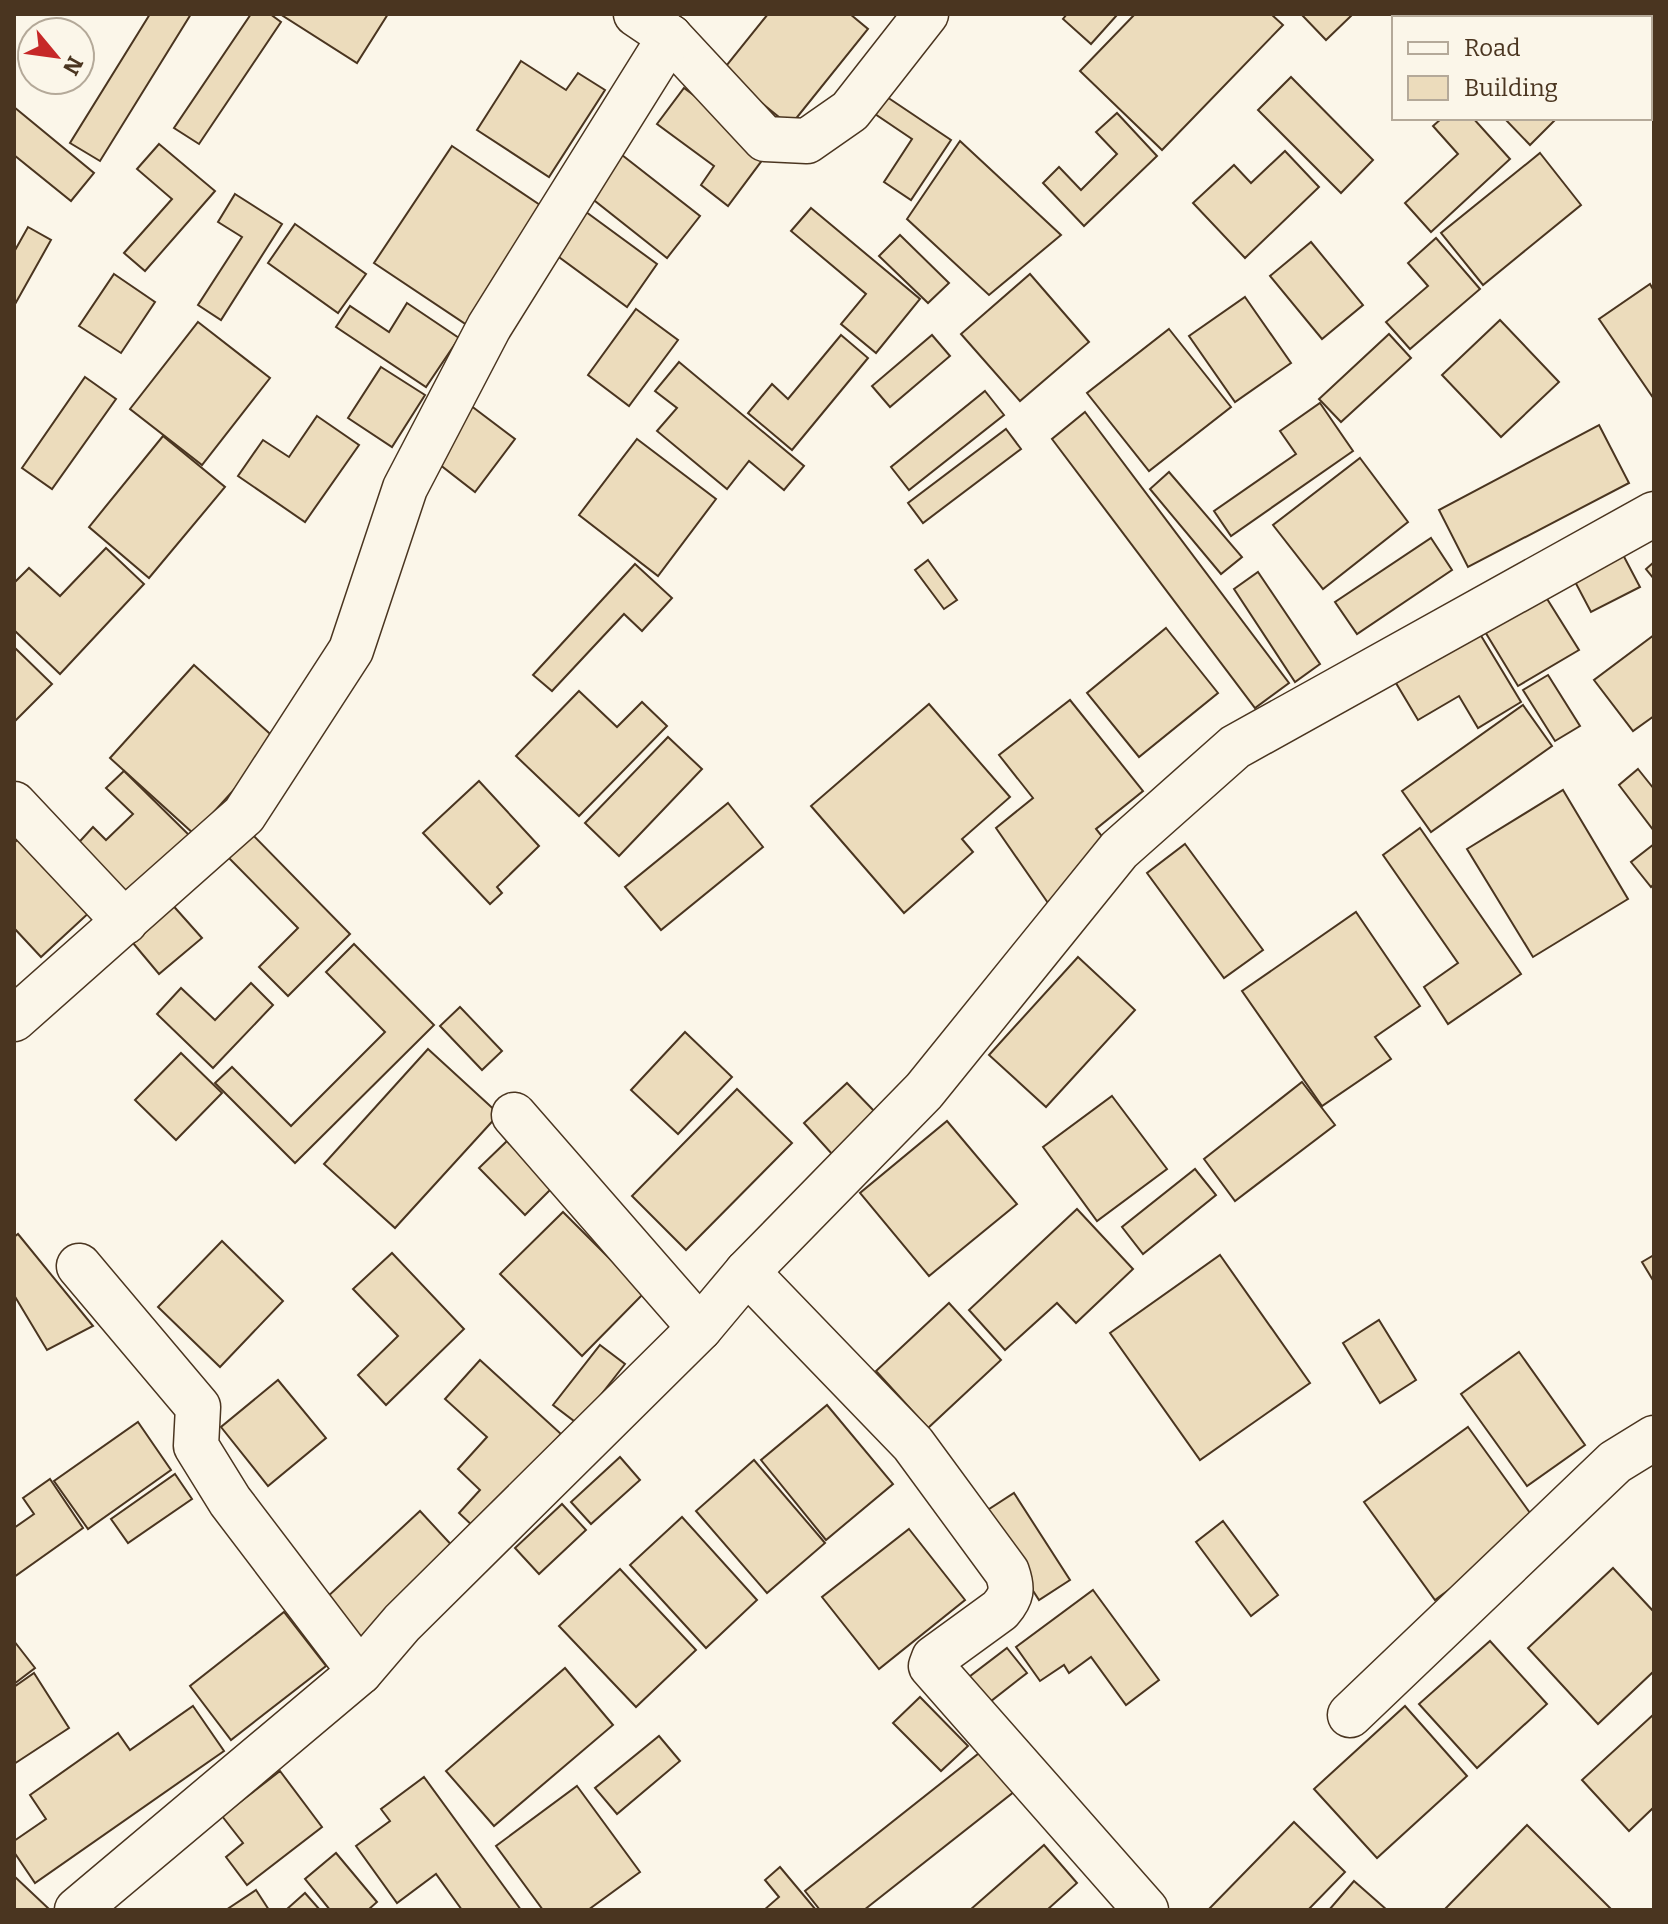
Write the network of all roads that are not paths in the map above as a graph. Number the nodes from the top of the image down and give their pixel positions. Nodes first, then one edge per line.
1 (926, 14) edge
2 (653, 25) edge
3 (1654, 514) edge
4 (14, 804) edge
5 (125, 922) junction
6 (14, 1019) edge
7 (514, 1115) dead end
8 (79, 1266) dead end
9 (747, 1272) junction
10 (700, 1328) junction
11 (1654, 1438) edge
12 (360, 1672) junction
13 (1350, 1715) dead end
14 (77, 1910) edge
15 (1146, 1910) edge

1 - 2 street
2 - 5 street
3 - 9 street
4 - 5 street
5 - 6 street
7 - 10 street
8 - 12 street
9 - 10 street
9 - 15 street
10 - 12 street
11 - 13 street
12 - 14 street

